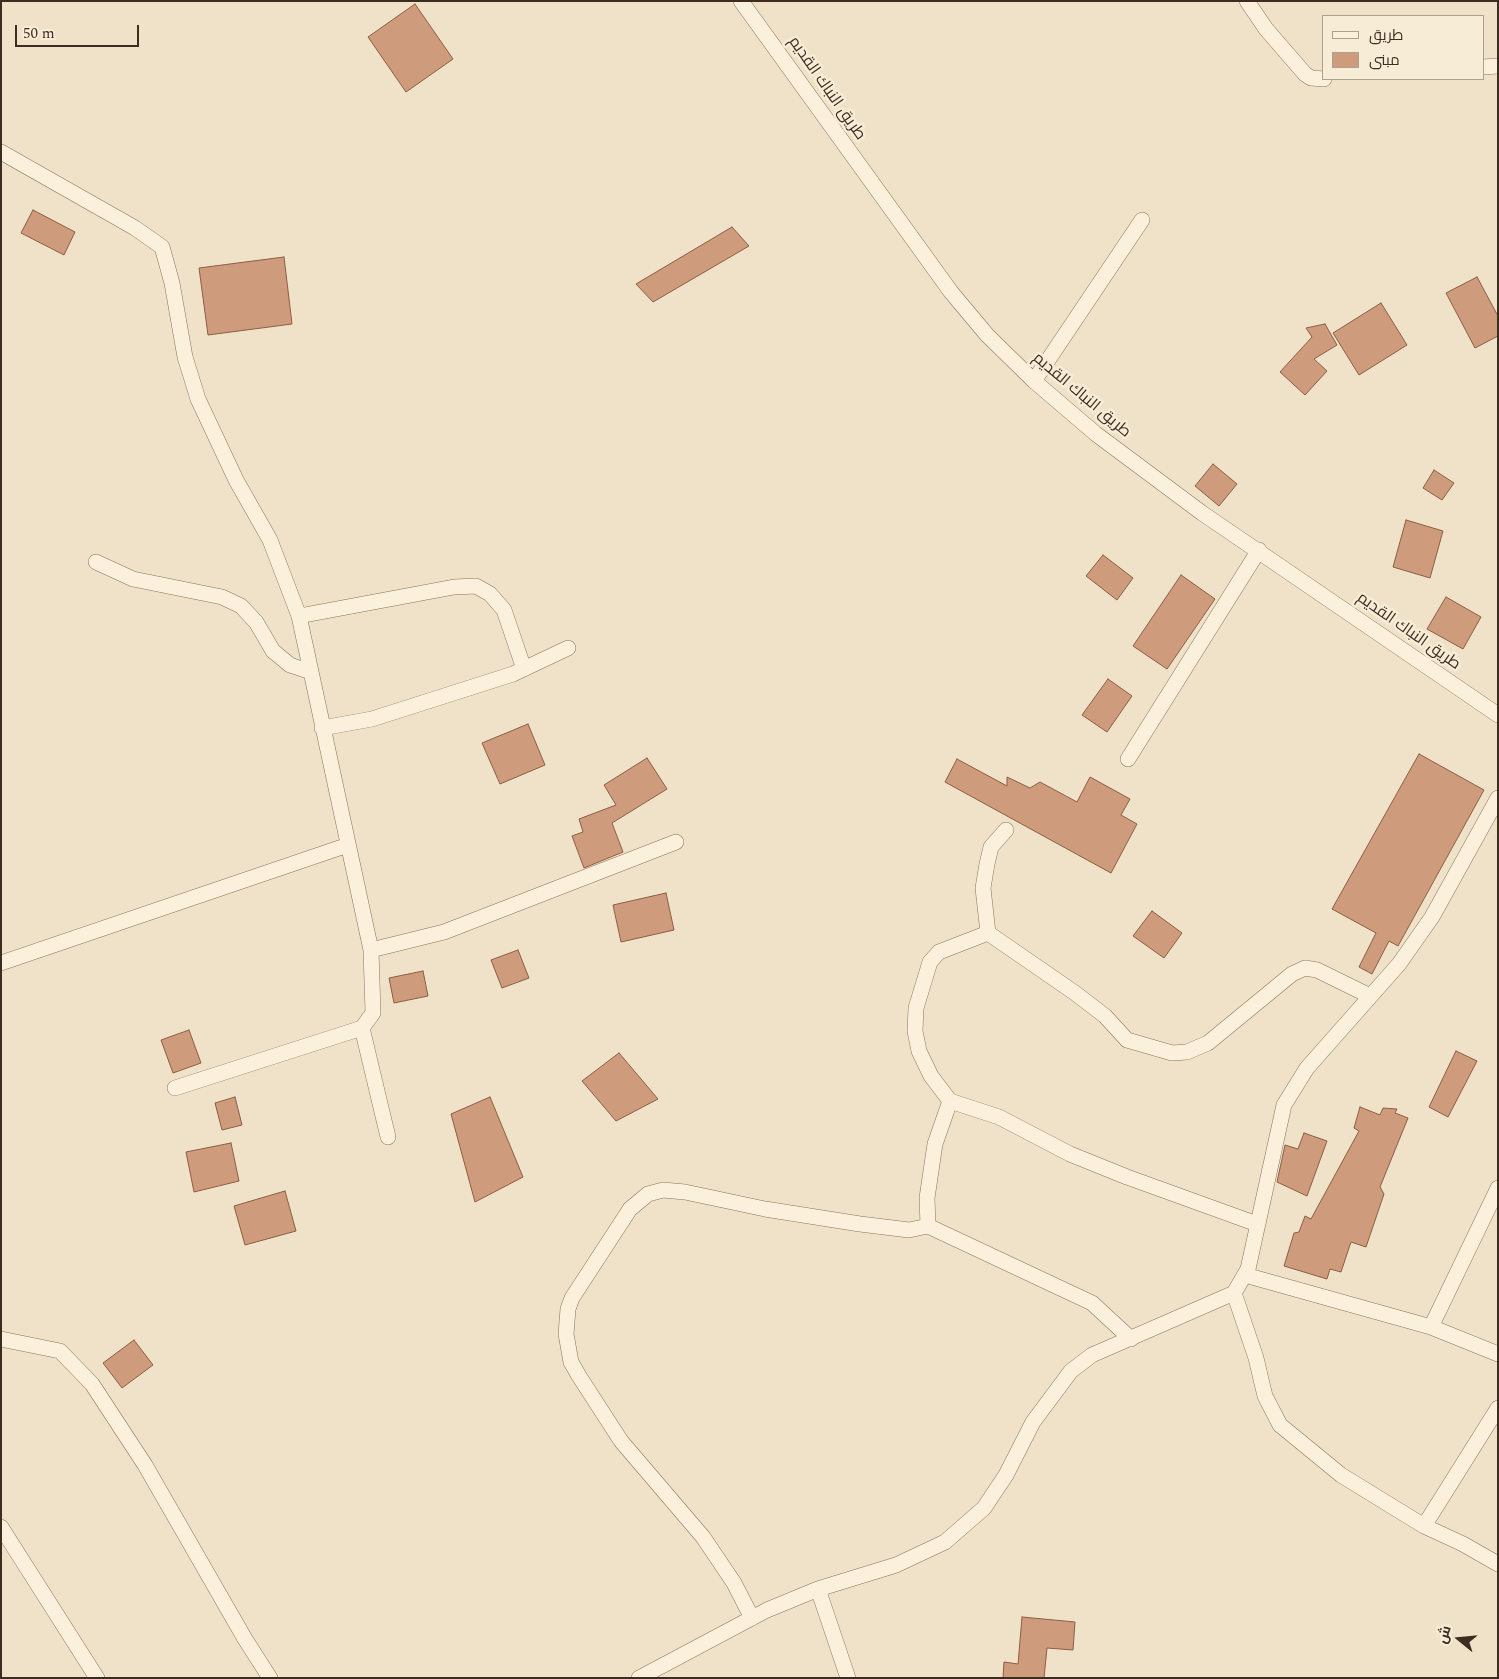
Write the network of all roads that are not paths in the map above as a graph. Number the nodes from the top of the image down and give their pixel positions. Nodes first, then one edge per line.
1 (741, 1) edge
2 (1247, 1) edge
3 (1498, 66) edge
4 (1484, 67) edge
5 (1322, 79) edge
6 (1, 152) edge
7 (1142, 220) dead end
8 (1034, 381) junction
9 (1259, 550) junction
10 (96, 562) dead end
11 (299, 616) junction
12 (568, 648) dead end
13 (524, 669) junction
14 (311, 672) junction
15 (1498, 715) edge
16 (322, 728) junction
17 (1128, 759) dead end
18 (1498, 798) edge
19 (1006, 830) dead end
20 (676, 842) dead end
21 (348, 846) junction
22 (988, 933) junction
23 (370, 950) junction
24 (1, 963) edge
25 (1370, 996) junction
26 (362, 1028) junction
27 (175, 1088) dead end
28 (950, 1101) junction
29 (388, 1138) dead end
30 (1498, 1188) edge
31 (1257, 1224) junction
32 (928, 1226) junction
33 (1245, 1275) junction
34 (1234, 1293) junction
35 (1431, 1327) junction
36 (1, 1339) edge
37 (1131, 1339) junction
38 (1498, 1354) edge
39 (1498, 1408) edge
40 (1424, 1526) junction
41 (1, 1527) edge
42 (1498, 1564) edge
43 (818, 1589) junction
44 (752, 1618) junction
45 (97, 1678) edge
46 (270, 1678) edge
47 (639, 1678) edge
48 (848, 1678) edge

1 - 8 street, طريق النباك القديم
2 - 5 street
3 - 4 street
6 - 11 street
7 - 8 street
8 - 9 street, طريق النباك القديم
9 - 15 street, طريق النباك القديم
9 - 17 street
10 - 14 street
11 - 13 street
11 - 14 street
12 - 13 street
13 - 16 street
14 - 16 street
16 - 21 street
18 - 25 street
19 - 22 street
20 - 23 street
21 - 23 street
21 - 24 street
22 - 25 street
22 - 28 street
23 - 26 street
25 - 31 street
26 - 27 street
26 - 29 street
28 - 31 street
28 - 32 street
30 - 35 street
31 - 33 street
32 - 37 street
32 - 44 street
33 - 34 street
33 - 35 street
34 - 37 street
34 - 40 street
35 - 38 street
36 - 46 street
37 - 43 street
39 - 40 street
40 - 42 street
41 - 45 street
43 - 44 street
43 - 48 street
44 - 47 street

